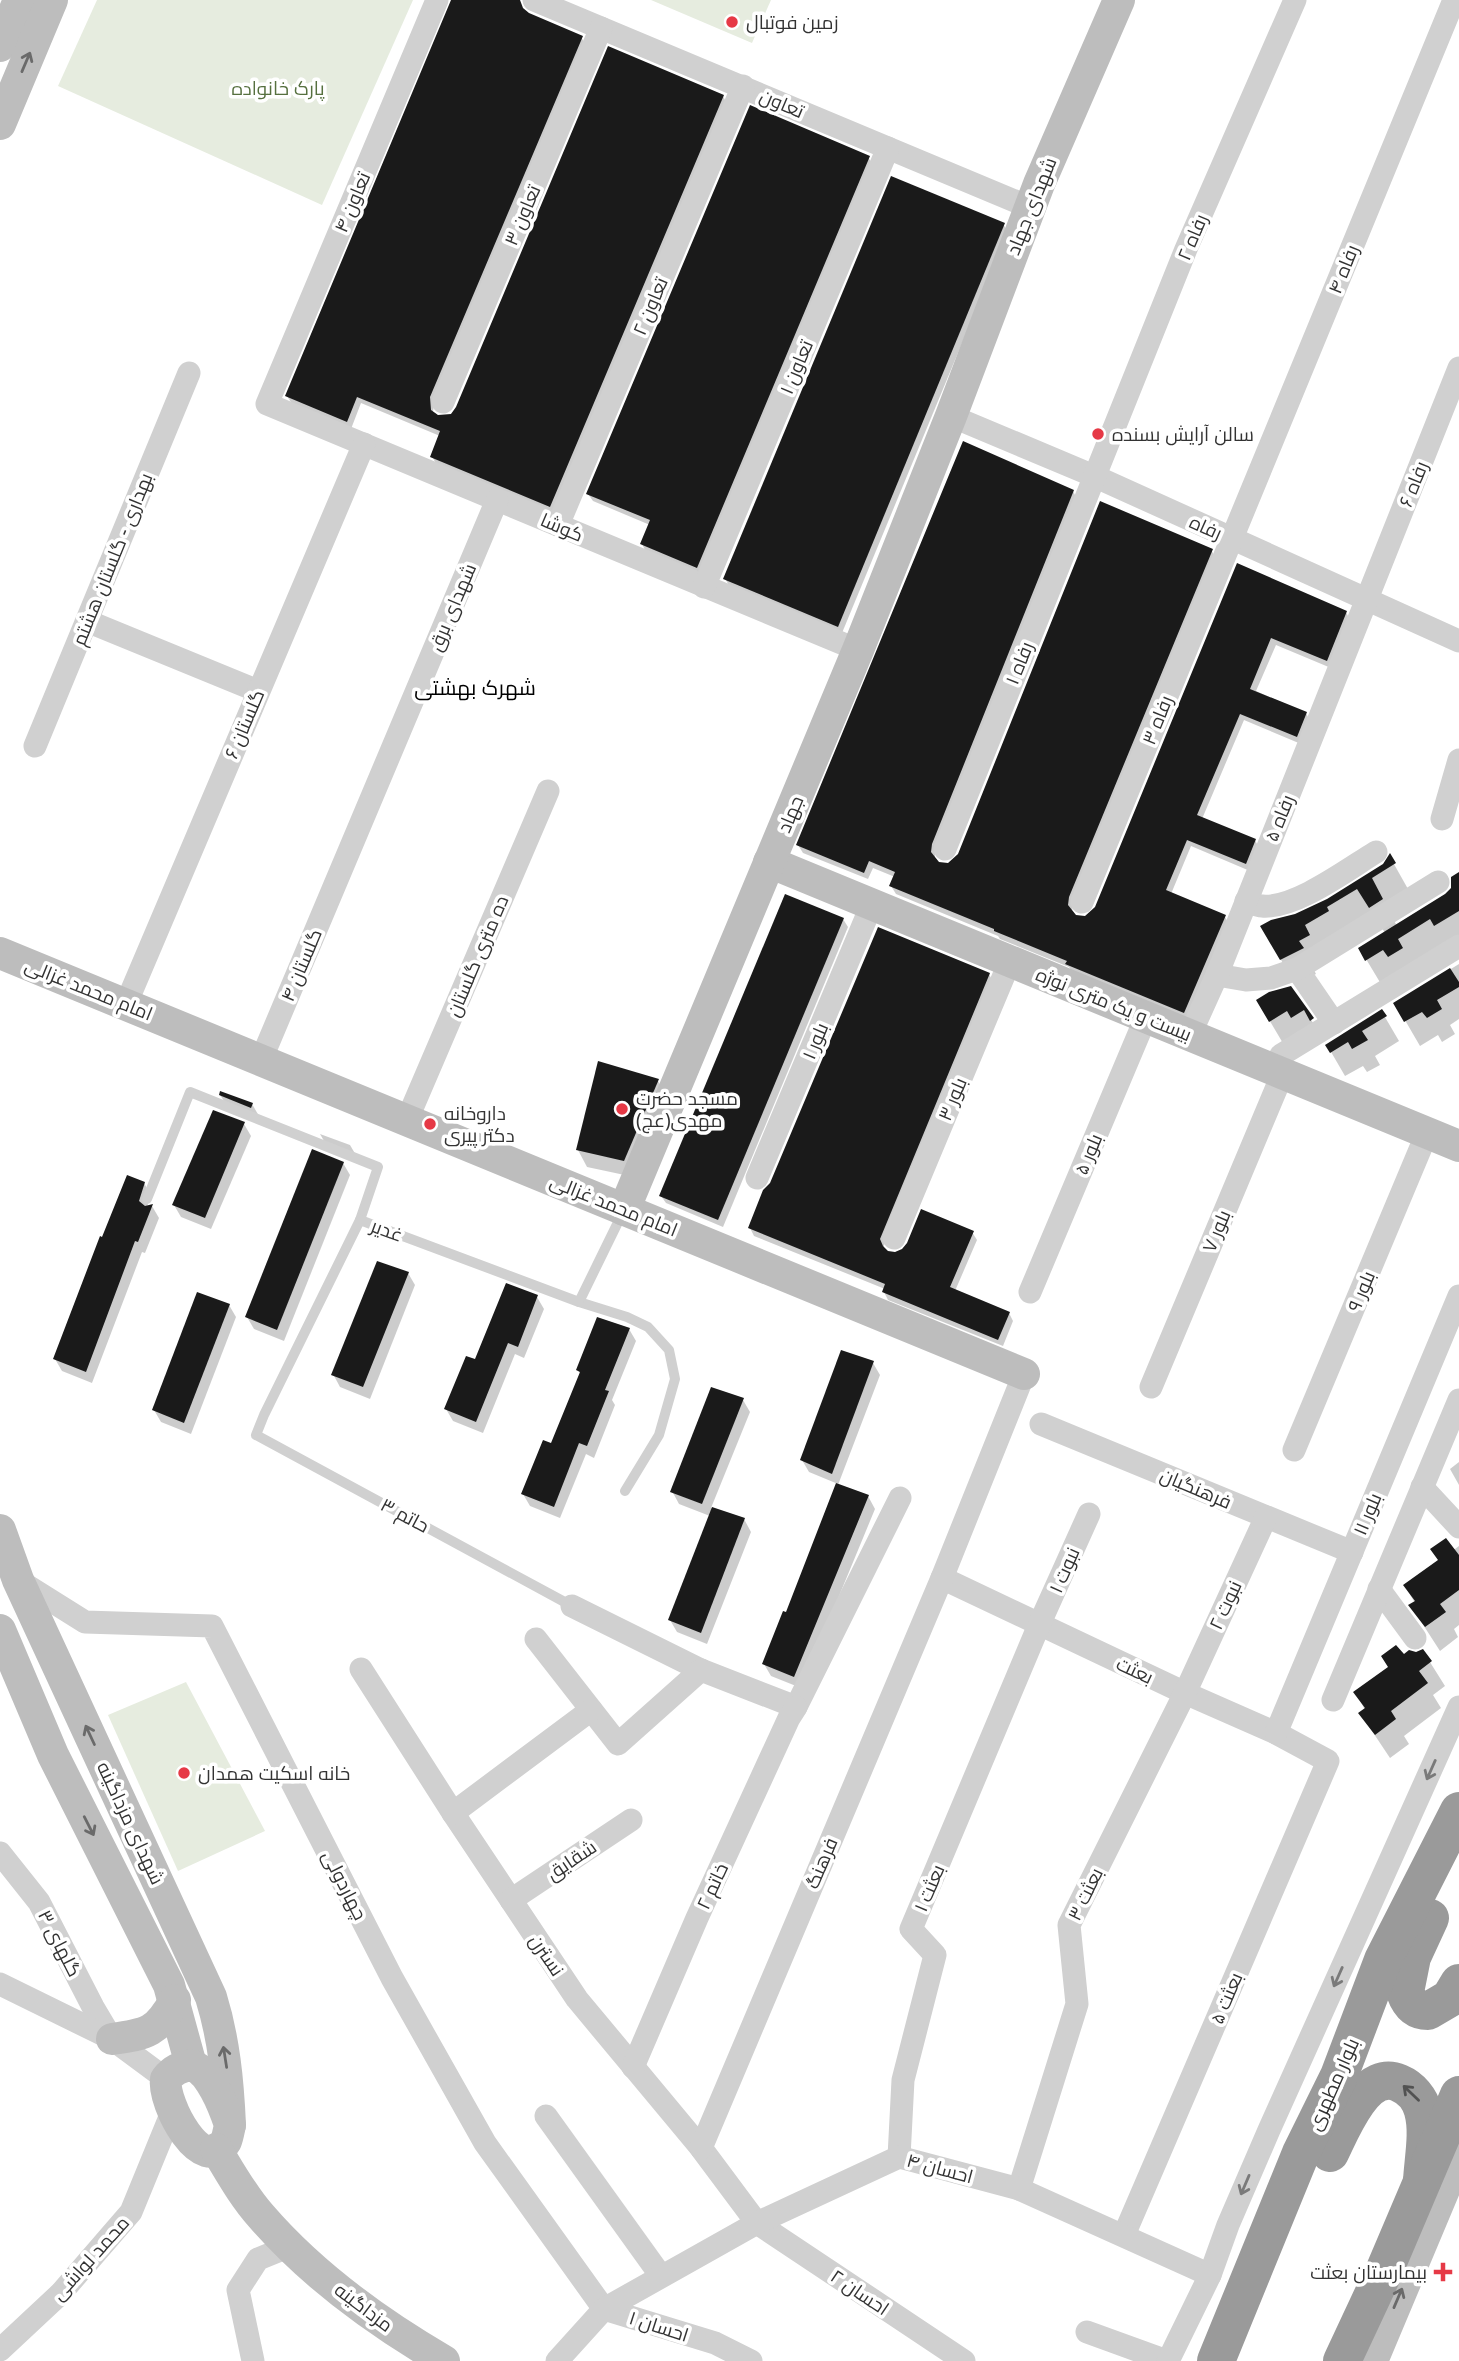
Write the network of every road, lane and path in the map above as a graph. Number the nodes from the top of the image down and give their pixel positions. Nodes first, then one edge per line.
1 (19, 0) edge
2 (52, 0) edge
3 (437, 0) edge
4 (534, 0) edge
5 (1119, 0) edge
6 (1294, 0) edge
7 (1454, 0) edge
8 (601, 28) junction
9 (0, 46) edge
10 (743, 86) junction
11 (0, 124) edge
12 (888, 148) junction
13 (1029, 207) junction
14 (1459, 368) edge
15 (189, 373) dead end
16 (443, 402) dead end
17 (267, 404) joint
18 (951, 416) junction
19 (364, 444) junction
20 (1094, 477) junction
21 (497, 500) junction
22 (558, 525) junction
23 (1231, 538) junction
24 (704, 587) junction
25 (1367, 599) junction
26 (87, 621) junction
27 (1459, 641) edge
28 (858, 650) junction
29 (258, 691) junction
30 (35, 746) dead end
31 (1459, 760) edge
32 (548, 791) dead end
33 (1442, 819) dead end
34 (945, 849) dead end
35 (1376, 852) dead end
36 (769, 862) junction
37 (342, 870) joint
38 (1438, 882) dead end
39 (1246, 901) junction
40 (1082, 902) dead end
41 (872, 904) junction
42 (1459, 946) edge
43 (0, 953) edge
44 (1010, 961) junction
45 (1297, 970) junction
46 (1217, 975) junction
47 (126, 1004) junction
48 (1146, 1017) junction
49 (1335, 1023) junction
50 (1190, 1035) junction
51 (261, 1060) junction
52 (1281, 1065) junction
53 (407, 1120) junction
54 (1427, 1133) junction
55 (1459, 1146) edge
56 (757, 1178) dead end
57 (147, 1199) dead end
58 (624, 1210) junction
59 (360, 1220) junction
60 (894, 1238) dead end
61 (1030, 1292) dead end
62 (1459, 1296) edge
63 (579, 1302) junction
64 (1024, 1374) joint
65 (1151, 1387) dead end
66 (1459, 1400) edge
67 (264, 1415) joint
68 (1041, 1424) dead end
69 (1294, 1450) dead end
70 (1423, 1487) junction
71 (625, 1491) dead end
72 (900, 1498) dead end
73 (1088, 1514) dead end
74 (1266, 1517) junction
75 (1459, 1527) edge
76 (0, 1530) edge
77 (1352, 1552) junction
78 (942, 1578) junction
79 (18, 1580) junction
80 (1379, 1589) junction
81 (572, 1606) joint
82 (1039, 1625) junction
83 (0, 1630) edge
84 (1415, 1638) dead end
85 (536, 1639) dead end
86 (361, 1669) dead end
87 (701, 1670) junction
88 (1185, 1693) junction
89 (1333, 1700) dead end
90 (796, 1707) junction
91 (1459, 1707) edge
92 (591, 1710) junction
93 (1276, 1732) junction
94 (1328, 1761) joint
95 (1459, 1811) edge
96 (453, 1813) junction
97 (631, 1820) dead end
98 (0, 1853) edge
99 (1459, 1860) edge
100 (511, 1900) junction
101 (1459, 1983) edge
102 (0, 1984) edge
103 (175, 2000) junction
104 (112, 2039) junction
105 (633, 2067) junction
106 (179, 2072) junction
107 (1459, 2095) edge
108 (172, 2112) junction
109 (546, 2116) dead end
110 (223, 2137) junction
111 (1263, 2143) junction
112 (701, 2148) junction
113 (1301, 2153) junction
114 (1459, 2154) edge
115 (899, 2157) junction
116 (1422, 2181) junction
117 (1019, 2189) junction
118 (757, 2223) junction
119 (1124, 2235) junction
120 (290, 2246) junction
121 (1210, 2275) junction
122 (661, 2276) junction
123 (604, 2309) junction
124 (1230, 2323) junction
125 (1087, 2332) dead end
126 (0, 2350) edge
127 (253, 2361) edge
128 (444, 2361) edge
129 (557, 2361) edge
130 (751, 2361) edge
131 (964, 2361) edge
132 (1167, 2361) edge
133 (1216, 2361) edge
134 (1342, 2361) edge
135 (1372, 2361) edge

1 - 9 street
11 -> 2 street
3 - 17 street, تعاون ۴
4 - 8 street, تعاون
5 - 13 street, شهدای جهاد
6 - 20 street, رفاه ۲
7 - 23 street, رفاه ۴
8 - 10 street, تعاون
8 - 16 street, تعاون ۳
10 - 12 street, تعاون
10 - 22 street, تعاون ۲
12 - 13 street, تعاون
12 - 24 street, تعاون ۱
13 - 18 street, شهدای جهاد
14 - 25 street, رفاه ۶
15 - 26 street, بهداری - گلستان هشتم
17 - 19 street, کوشا
18 - 20 street, رفاه
18 - 28 street, جهاد
19 - 21 street, کوشا
19 - 29 street, گلستان ۶
20 - 23 street, رفاه
20 - 34 street, رفاه ۱
21 - 22 street, کوشا
21 - 37 street, شهدای برق
22 - 24 street, کوشا
23 - 25 street, رفاه
23 - 40 street, رفاه ۳
24 - 28 street, کوشا
25 - 27 street, رفاه
25 - 39 street, رفاه ۵
26 - 29 street
26 - 30 street, بهداری - گلستان هشتم
28 - 36 street, جهاد
29 - 47 street, گلستان ۶
31 - 33 street
32 - 53 street, ده متری گلستان
35 - 39 street
36 - 41 street, بیست و یک متری نوژه
36 - 58 street, جهاد
37 - 51 street, گلستان ۴
38 - 45 street
39 - 46 street, رفاه ۵
41 - 44 street, بیست و یک متری نوژه
41 - 56 street, بلور ۱
42 - 49 street
43 - 47 street, امام محمد غزالی
44 - 48 street, بیست و یک متری نوژه
44 - 60 street, بلور ۳
45 - 46 street
45 - 49 street
46 - 50 street, رفاه ۵
47 - 51 street, امام محمد غزالی
48 - 50 street, بیست و یک متری نوژه
48 - 61 street, بلور ۵
49 - 52 street
50 - 52 street, بیست و یک متری نوژه
51 - 53 street, امام محمد غزالی
52 - 54 street, بیست و یک متری نوژه
52 - 65 street, بلور ۷
53 - 58 street, امام محمد غزالی
54 - 55 street, بیست و یک متری نوژه
54 - 69 street, بلور ۹
57 - 59 lane
58 - 63 lane
58 - 64 street, امام محمد غزالی
59 - 63 lane, غدیر
59 - 67 lane, غدیر
62 - 77 street, بلور ۱۱
63 - 71 lane, غدیر
64 - 78 street, امام محمد غزالی
66 - 70 street
67 - 81 lane, حاتم ۳
68 - 74 street, فرهنگیان
70 - 75 street
70 - 80 street
72 - 90 street, خاتم ۲
73 - 82 street, نبوت ۱
74 - 77 street, فرهنگیان
74 - 88 street, نبوت ۲
76 - 79 street, شهدای مزداگینه
77 - 93 street, بلور ۱۱
78 - 82 street, بعثت
78 - 112 street, فرهنگ
110 -> 79 street, شهدای مزداگینه
79 - 123 street, چهاردولی
80 - 84 street
80 - 89 street
81 - 87 street
82 - 88 street, بعثت
82 - 115 street, بعثت ۱
83 -> 103 street, شهدای مزداگینه
85 - 92 street
86 - 96 street, نسترن
87 - 90 street
87 - 92 street
88 - 93 street, بعثت
88 - 117 street, بعثت ۳
90 - 105 street, خاتم ۲
91 -> 111 street
92 - 96 street
93 - 94 street, بعثت
94 - 119 street, بعثت ۵
95 - 113 highway, بلوار مطهری
96 - 100 street, نسترن
97 - 100 street, شقایق
98 - 104 street, گلهای ۳
99 - 101 highway
100 - 105 street, نسترن
102 - 104 street
103 - 104 street
103 - 106 street, شهدای مزداگینه
104 - 106 street
105 - 112 street, نسترن
106 - 108 street, شهدای مزداگینه
106 - 110 street, مزداگینه
107 - 116 highway
108 - 110 street
108 - 126 street, محمد لواشی
109 - 122 street
110 - 120 street, مزداگینه
111 - 113 street
111 -> 121 street
112 - 118 street, نسترن
113 - 124 highway, بلوار مطهری
135 -> 114 street
115 - 117 street, احسان ۴
115 - 118 street, احسان ۴
116 -> 124 highway
116 - 134 highway
117 - 119 street, احسان ۴
118 - 122 street, احسان ۴
118 - 131 street, احسان ۲
119 - 121 street, احسان ۴
120 - 127 street
120 - 128 street, مزداگینه
121 - 132 street
122 - 123 street, احسان ۴
123 - 129 street, احسان ۴
123 - 130 street, احسان ۱
124 - 133 highway, بلوار مطهری
125 - 132 street

